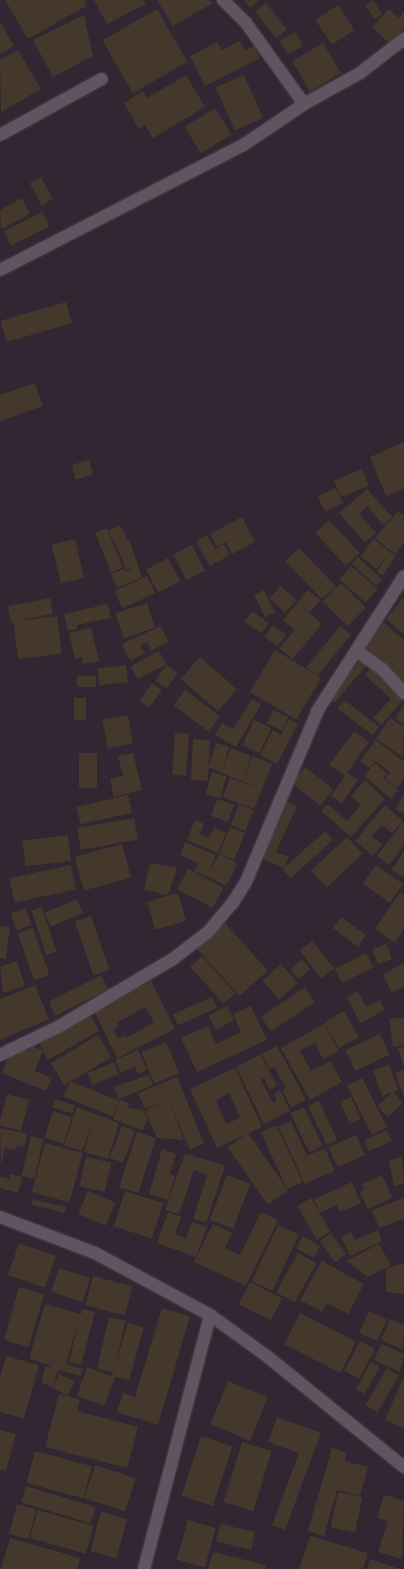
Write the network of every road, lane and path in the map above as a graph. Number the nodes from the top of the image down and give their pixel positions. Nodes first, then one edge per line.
1 (223, 0) edge
2 (404, 39) edge
3 (102, 80) dead end
4 (304, 104) junction
5 (0, 135) edge
6 (0, 270) edge
7 (404, 576) edge
8 (357, 651) junction
9 (404, 693) edge
10 (0, 1055) edge
11 (0, 1217) edge
12 (210, 1315) junction
13 (404, 1467) edge
14 (144, 1569) edge

1 - 4 street
2 - 4 street
3 - 5 street
4 - 6 street
7 - 8 street
8 - 9 street
8 - 10 street
11 - 12 street
12 - 13 street
12 - 14 street

